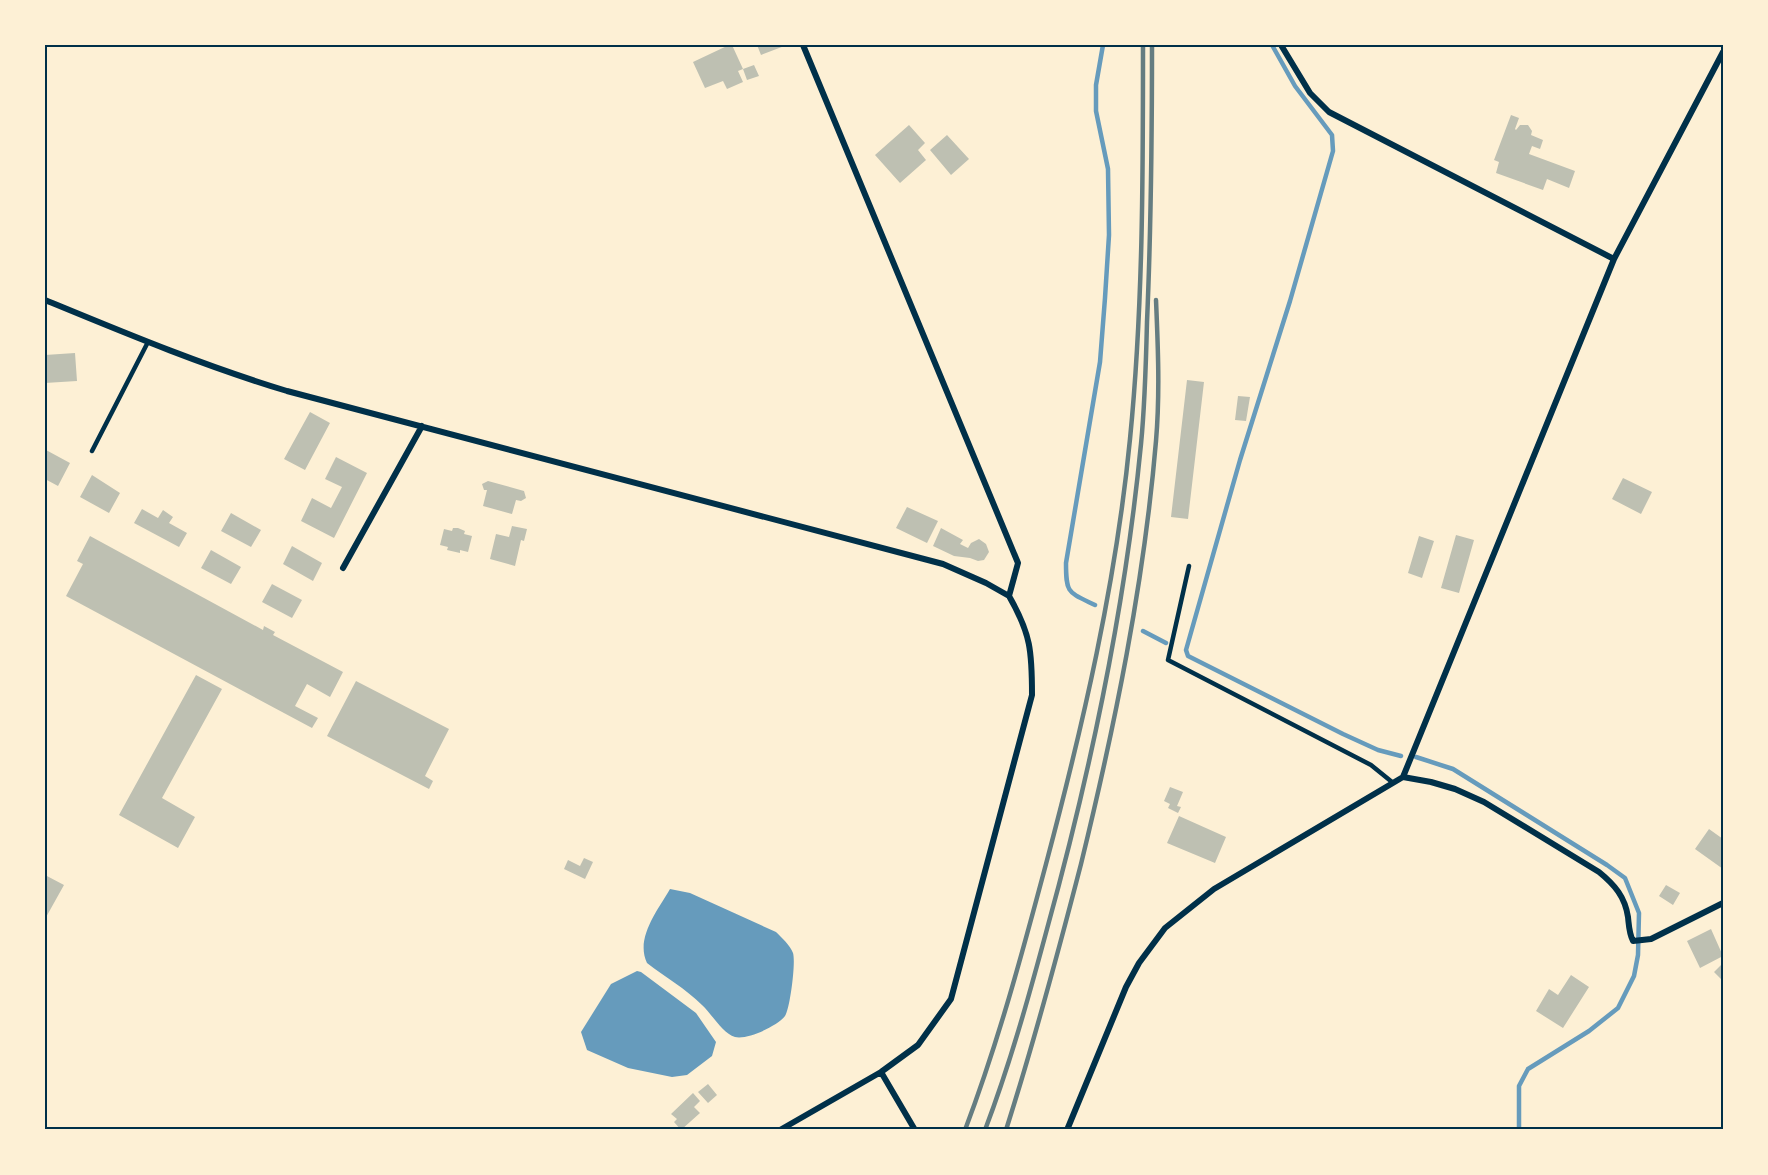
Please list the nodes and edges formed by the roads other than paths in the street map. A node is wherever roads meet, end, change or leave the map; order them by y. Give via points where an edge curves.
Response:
1 (803, 45) edge
2 (1281, 45) edge
3 (1723, 52) edge
4 (1614, 259) junction
5 (45, 300) edge
6 (148, 342) junction
7 (422, 426) junction
8 (92, 451) dead end
9 (1189, 566) dead end
10 (343, 568) dead end
11 (1009, 596) junction
12 (1403, 777) junction
13 (1392, 782) junction
14 (1723, 903) edge
15 (882, 1071) junction
16 (780, 1130) edge
17 (915, 1130) edge
18 (1067, 1130) edge

1 - 11 street via 1018,563
2 - 4 street via 1310,93 1329,112
3 - 4 street
4 - 12 street
5 - 6 street
6 - 7 street via 287,391
6 - 8 lane
7 - 10 street
7 - 11 street via 943,564
9 - 13 lane via 1168,660 1371,765
11 - 15 street via 1022,620 1032,654 1032,695 951,999 918,1045
12 - 13 street
12 - 14 street via 1455,789 1484,802 1599,872 1624,900 1633,941 1651,939
13 - 18 street via 1214,889 1165,928 1126,987
15 - 16 street
15 - 17 street

